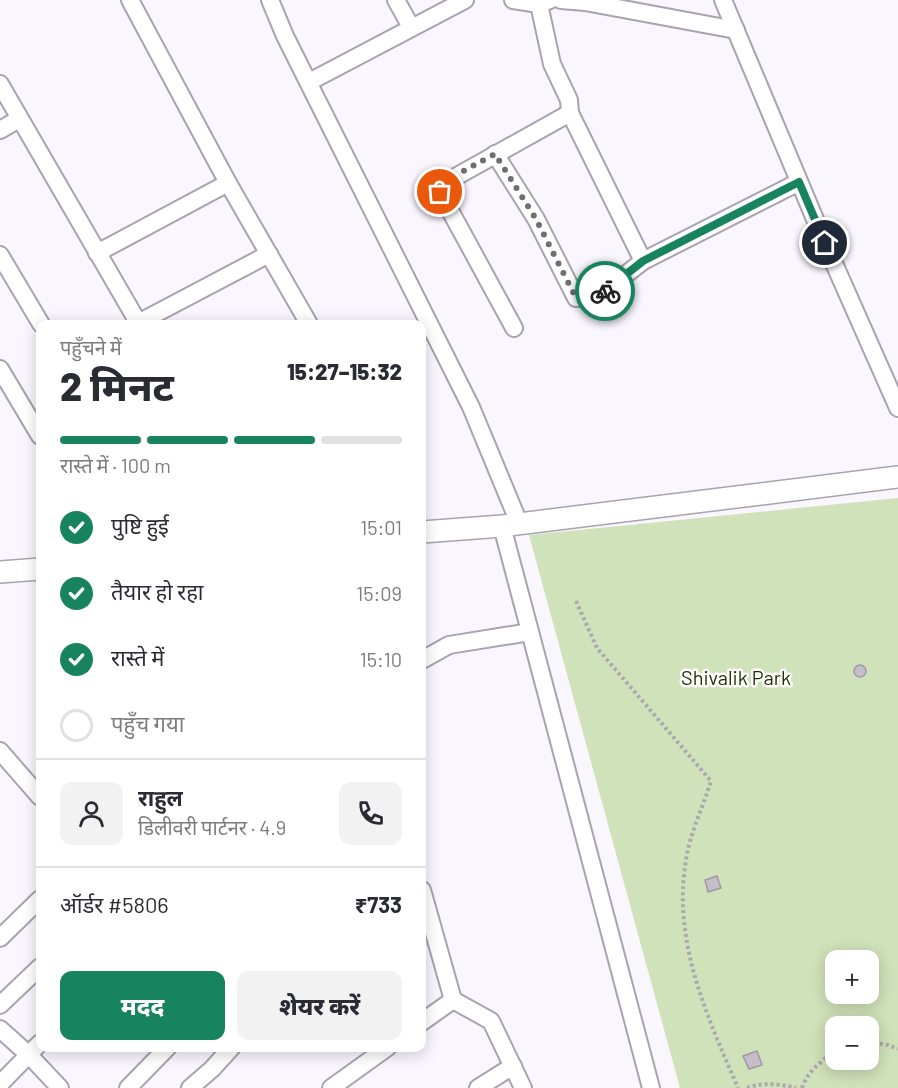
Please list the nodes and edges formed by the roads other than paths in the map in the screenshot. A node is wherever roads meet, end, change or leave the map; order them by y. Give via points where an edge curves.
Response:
1 (130, 0) edge
2 (270, 0) edge
3 (396, 0) edge
4 (465, 0) edge
5 (513, 0) edge
6 (561, 0) edge
7 (723, 0) edge
8 (545, 2) edge
9 (411, 27) junction
10 (736, 30) junction
11 (309, 82) junction
12 (0, 84) edge
13 (570, 113) junction
14 (19, 119) junction
15 (0, 130) edge
16 (495, 154) junction
17 (799, 182) junction
18 (228, 183) junction
19 (97, 253) junction
20 (269, 254) junction
21 (0, 255) edge
22 (643, 261) junction
23 (39, 320) edge
24 (137, 320) edge
25 (145, 320) edge
26 (307, 320) edge
27 (514, 328) dead end
28 (0, 369) edge
29 (898, 408) edge
30 (36, 429) edge
31 (898, 477) edge
32 (510, 524) junction
33 (426, 532) edge
34 (36, 568) edge
35 (0, 572) edge
36 (530, 632) junction
37 (426, 658) edge
38 (0, 751) edge
39 (36, 792) edge
40 (36, 903) edge
41 (426, 909) edge
42 (0, 938) edge
43 (36, 971) edge
44 (453, 1000) junction
45 (0, 1005) edge
46 (426, 1019) edge
47 (0, 1029) edge
48 (35, 1049) edge
49 (37, 1052) edge
50 (163, 1052) edge
51 (227, 1052) edge
52 (381, 1052) edge
53 (513, 1066) junction
54 (0, 1084) edge
55 (60, 1088) edge
56 (128, 1088) edge
57 (190, 1088) edge
58 (331, 1088) edge
59 (478, 1088) edge
60 (523, 1088) edge
61 (651, 1088) edge

1 - 18 street
2 - 11 street
3 - 9 street
4 - 9 street
5 - 8 street
6 - 10 street
7 - 10 street
8 - 13 street via 552,64 569,99
9 - 11 street
10 - 17 street
11 - 32 street via 471,407
12 - 14 street
13 - 16 street
13 - 22 street
14 - 15 street
14 - 19 street
16 - 22 street via 536,219 576,298 597,297
16 - 27 street via 450,180 440,192
17 - 22 street
17 - 29 street
18 - 19 street
18 - 20 street
19 - 24 street
20 - 25 street
20 - 26 street
21 - 23 street
28 - 30 street
31 - 32 street
32 - 33 street
32 - 36 street
34 - 35 street
36 - 37 street via 449,645
36 - 61 street
38 - 39 street
40 - 42 street
41 - 44 street
43 - 45 street
44 - 46 street
44 - 53 street via 491,1021
47 - 48 street
48 - 54 street
49 - 55 street
50 - 56 street
51 - 57 street
52 - 58 street
53 - 59 street
53 - 60 street

